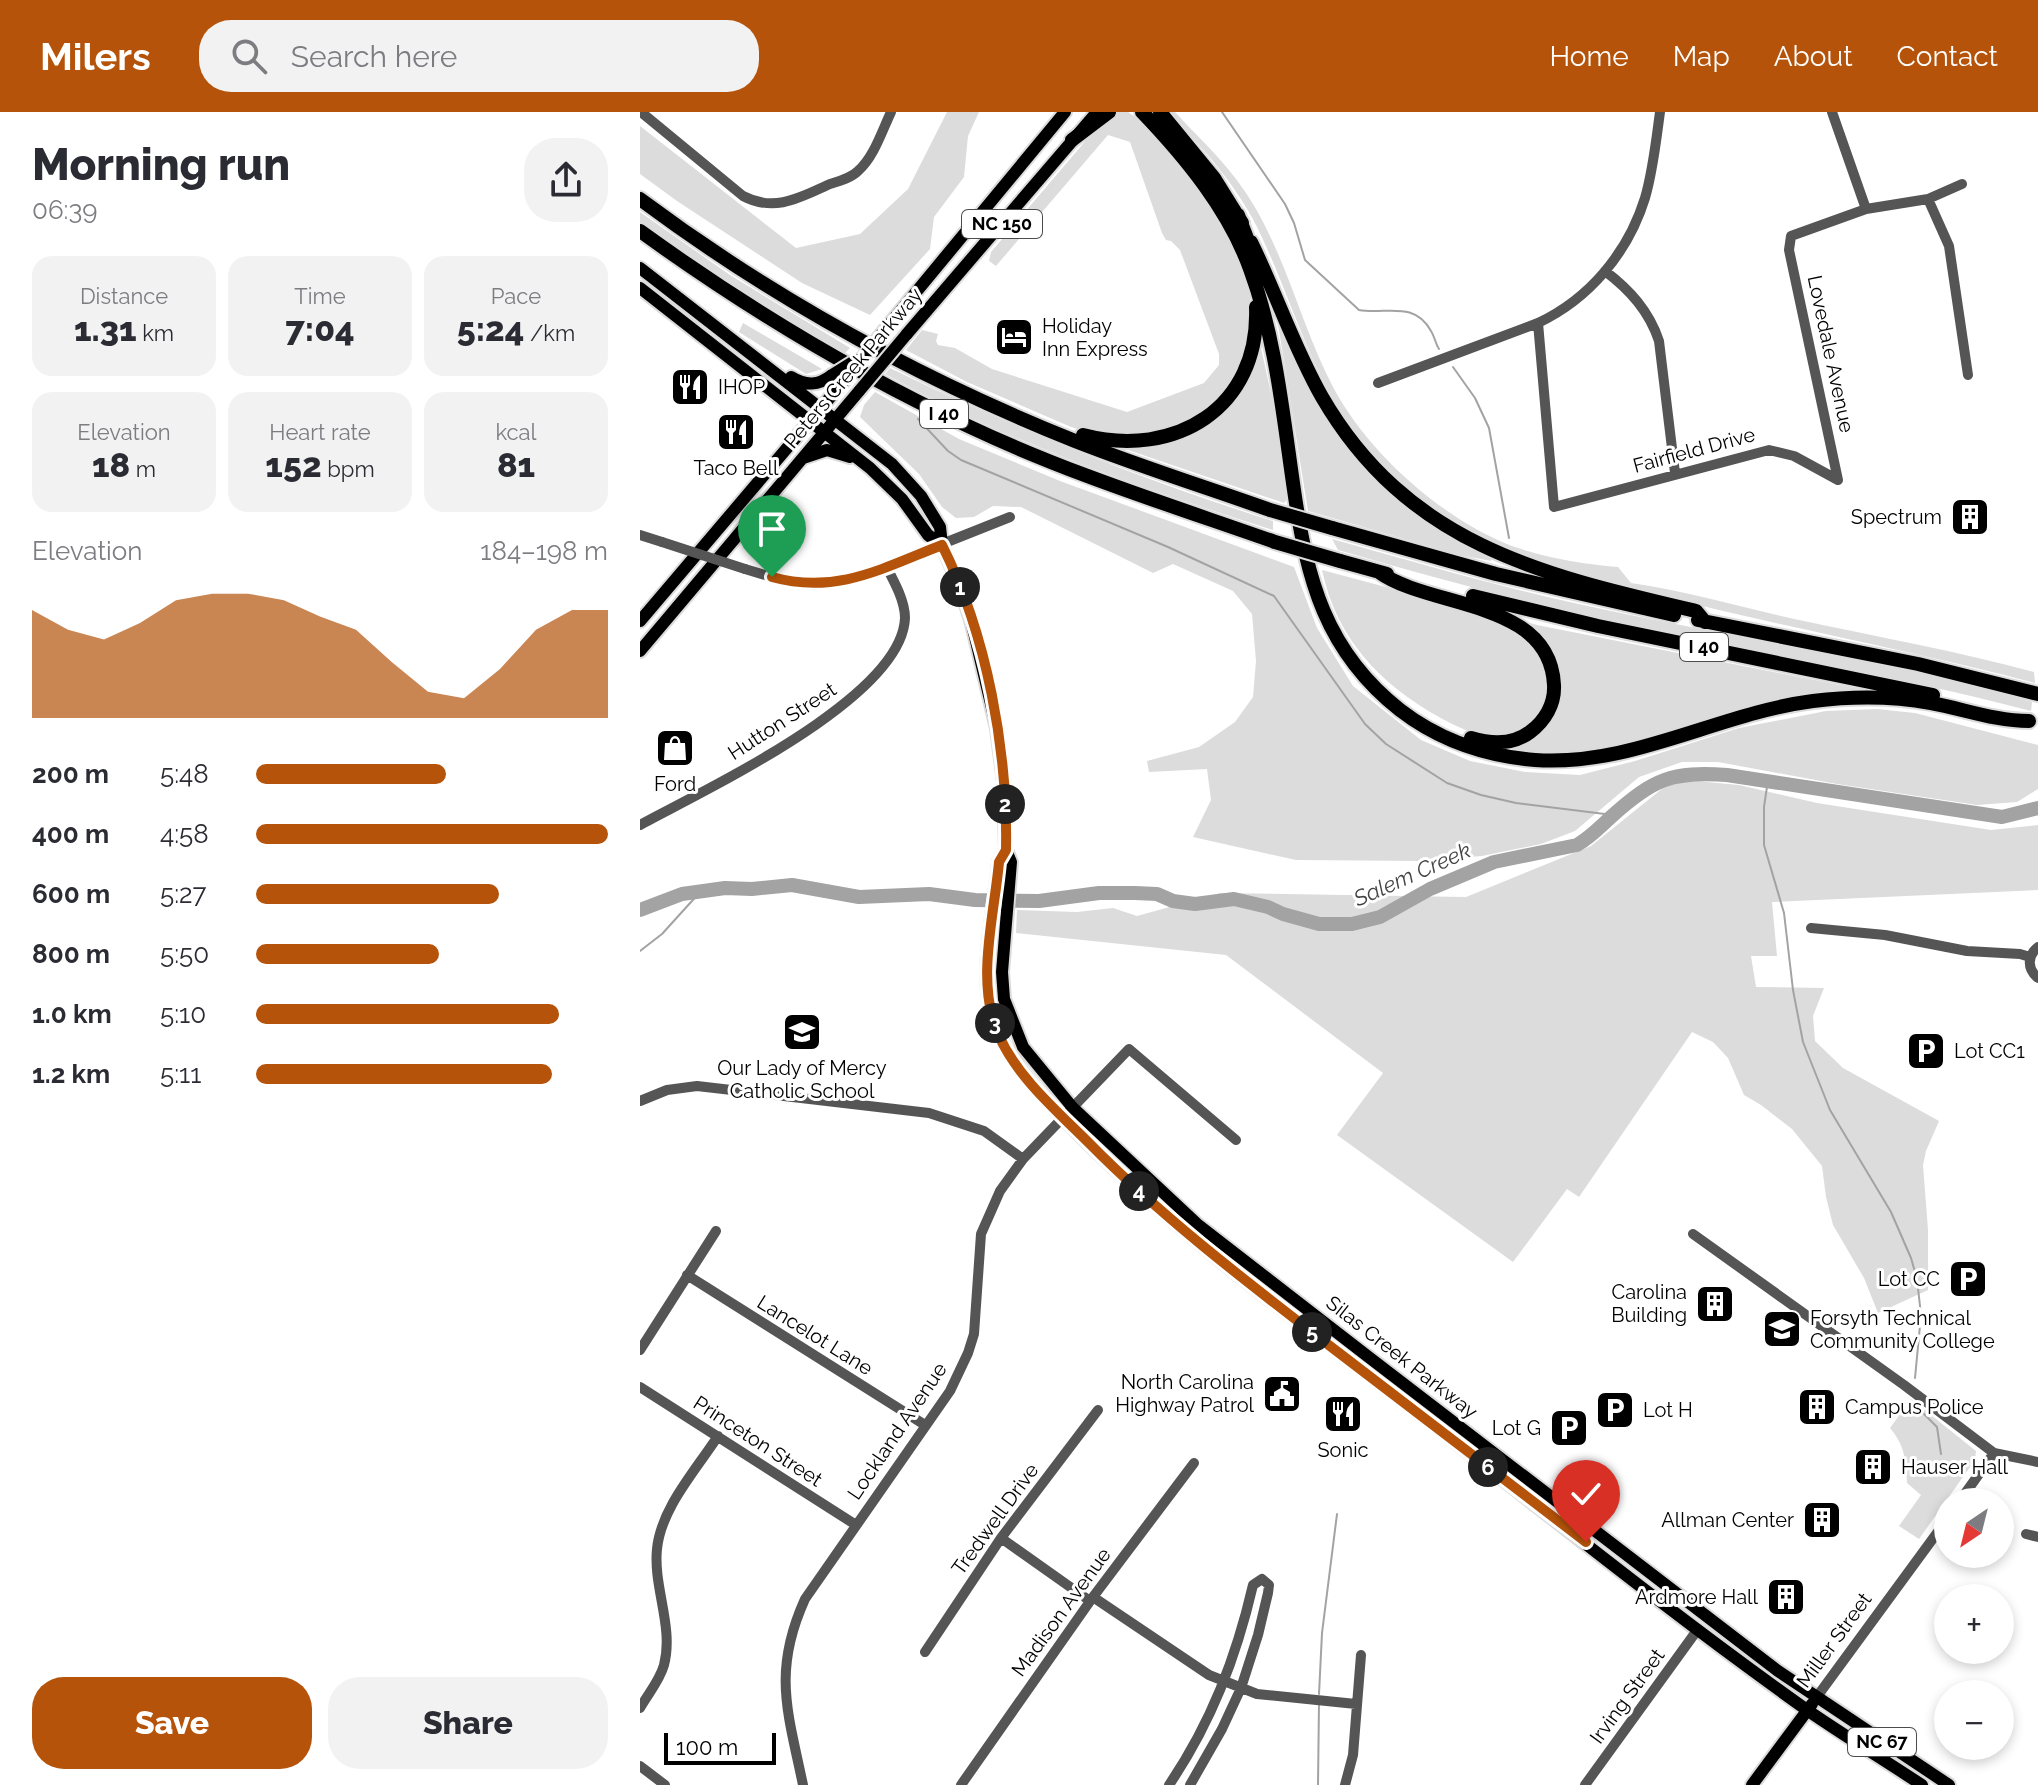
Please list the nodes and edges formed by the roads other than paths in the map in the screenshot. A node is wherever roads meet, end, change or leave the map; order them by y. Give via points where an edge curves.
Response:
1 (641, 112) edge
2 (891, 112) edge
3 (1065, 112) edge
4 (1097, 112) edge
5 (1109, 112) edge
6 (1660, 112) edge
7 (1832, 112) edge
8 (1146, 113) edge
9 (1072, 140) junction
10 (1962, 184) dead end
11 (640, 199) edge
12 (1928, 199) junction
13 (1866, 209) junction
14 (1238, 215) junction
15 (640, 231) edge
16 (640, 268) edge
17 (1251, 271) junction
18 (1605, 271) junction
19 (640, 288) edge
20 (1538, 323) junction
21 (756, 357) junction
22 (1968, 375) dead end
23 (838, 378) junction
24 (1378, 383) dead end
25 (821, 407) junction
26 (1000, 410) junction
27 (811, 419) junction
28 (836, 419) junction
29 (825, 431) junction
30 (802, 458) junction
31 (864, 463) junction
32 (1675, 473) junction
33 (1838, 480) joint
34 (1010, 517) dead end
35 (640, 535) edge
36 (942, 545) junction
37 (886, 566) junction
38 (1379, 572) junction
39 (640, 621) edge
40 (1705, 622) junction
41 (640, 651) edge
42 (2036, 693) edge
43 (2033, 722) edge
44 (640, 825) edge
45 (1006, 850) junction
46 (1811, 928) dead end
47 (2038, 947) edge
48 (2030, 957) junction
49 (2038, 978) edge
50 (640, 1101) edge
51 (1073, 1108) junction
52 (1064, 1118) junction
53 (1236, 1140) dead end
54 (1023, 1159) junction
55 (716, 1231) dead end
56 (1693, 1234) dead end
57 (687, 1275) junction
58 (640, 1350) edge
59 (640, 1387) edge
60 (1098, 1410) dead end
61 (1421, 1416) junction
62 (925, 1425) junction
63 (718, 1436) junction
64 (1994, 1453) junction
65 (2038, 1462) edge
66 (1194, 1463) dead end
67 (1512, 1467) junction
68 (1969, 1488) edge
69 (856, 1525) junction
70 (2026, 1534) dead end
71 (1934, 1537) edge
72 (2038, 1537) edge
73 (1001, 1538) junction
74 (1091, 1599) junction
75 (1698, 1629) junction
76 (925, 1652) dead end
77 (1361, 1655) dead end
78 (1225, 1682) junction
79 (1241, 1688) junction
80 (1816, 1698) junction
81 (1356, 1704) junction
82 (640, 1708) edge
83 (1807, 1710) junction
84 (640, 1766) edge
85 (665, 1785) edge
86 (803, 1785) edge
87 (961, 1785) edge
88 (1169, 1785) edge
89 (1190, 1785) edge
90 (1345, 1785) edge
91 (1585, 1785) edge
92 (1752, 1785) edge
93 (1922, 1785) edge
94 (1949, 1785) edge

1 - 2 street via 743,196 773,204 793,201 856,173
3 - 23 main road, Peters Creek Parkway / NC 150, bridge via 866,354
4 - 9 main road, Peters Creek Parkway / NC 150
5 - 9 highway
6 - 18 street via 1641,208
7 - 13 street
8 - 14 highway via 1214,178
8 - 17 highway via 1217,204
9 - 28 main road, Peters Creek Parkway / NC 150, bridge
10 - 12 street
11 - 26 highway, I 40 via 811,315
12 - 13 street
12 - 22 street via 1949,246
13 - 33 street, Lovedale Avenue via 1791,236 1789,250
14 - 38 highway via 1271,310 1314,563 1348,642 1404,703 1458,734 1508,742 1541,723 1553,699 1553,674 1531,636 1488,610 1395,584
14 - 40 highway via 1322,396 1362,453 1402,494 1507,559 1564,579 1696,611
15 - 38 highway, I 40, bridge via 816,347 970,427 1275,542
16 - 21 main road, Silas Creek Parkway
17 - 26 highway via 1257,323 1249,359 1228,396 1198,424 1155,440 1127,443 1084,435 1018,410
17 - 43 highway via 1270,340 1305,560 1326,620 1372,685 1434,732 1484,751 1547,760 1609,754 1756,713 1834,699 1910,700
18 - 20 street via 1571,305
18 - 32 street via 1632,293 1655,329
19 - 27 main road, Silas Creek Parkway
20 - 24 street
20 - 32 street, Fairfield Drive via 1554,507
21 - 23 main road via 802,383
21 - 25 main road, Silas Creek Parkway
23 - 25 main road, Peters Creek Parkway / NC 150
25 - 27 main road, Peters Creek Parkway / NC 150
25 - 28 main road, Silas Creek Parkway / NC 67
26 - 40 highway, I 40, bridge via 1270,510 1524,581
27 - 29 main road, Silas Creek Parkway / NC 67
27 - 39 main road, Peters Creek Parkway / NC 150
28 - 29 main road, Peters Creek Parkway / NC 150
28 - 36 main road, Silas Creek Parkway / NC 67 via 912,485 940,527
29 - 30 main road, Peters Creek Parkway / NC 150
29 - 31 main road, Silas Creek Parkway / NC 67
30 - 31 main road via 831,450
30 - 41 main road, Peters Creek Parkway / NC 150
31 - 36 main road, Silas Creek Parkway / NC 67
32 - 33 street, Fairfield Drive via 1769,450 1794,456
34 - 36 street
35 - 37 street, bridge via 805,585 859,577
36 - 37 street
36 - 45 main road, Silas Creek Parkway / NC 67 via 966,602 992,703 1003,772
37 - 44 street, Hutton Street via 902,603 904,623 897,646 874,677 804,733
38 - 43 highway, I 40 via 1555,617 1876,682
40 - 42 highway, I 40
45 - 51 main road, Silas Creek Parkway / NC 67 via 1011,885 1003,986 1009,1016 1030,1058
45 - 52 main road, Silas Creek Parkway / NC 67 via 999,862 987,967 991,1011 999,1037
46 - 48 street
47 - 48 street
48 - 49 street
50 - 54 street via 697,1086 929,1113 984,1131
51 - 52 street, Lockland Avenue
51 - 53 street, Lockland Avenue via 1129,1049
51 - 67 main road, Silas Creek Parkway / NC 67 via 1197,1224
52 - 54 street, Lockland Avenue
52 - 61 main road, Silas Creek Parkway / NC 67 via 1190,1236
54 - 62 street, Lockland Avenue via 1000,1191 981,1234 968,1353 950,1391
55 - 57 street
56 - 64 street
57 - 58 street
57 - 62 street, Lancelot Lane
59 - 63 street, Princeton Street
60 - 73 street, Tredwell Drive
61 - 67 main road via 1434,1419 1504,1472
61 - 75 main road, Silas Creek Parkway / NC 67
62 - 69 street, Lockland Avenue
63 - 69 street, Princeton Street
63 - 82 street via 659,1536 666,1650 661,1673
64 - 65 street
64 - 68 street
66 - 74 street, Madison Avenue
67 - 80 main road, Silas Creek Parkway / NC 67
69 - 86 street, Lockland Avenue via 805,1599 785,1661 787,1712
70 - 72 street
71 - 80 street, Miller Street
73 - 74 street
73 - 76 street, Tredwell Drive
74 - 78 street
74 - 87 street, Madison Avenue
75 - 83 main road, Silas Creek Parkway / NC 67
75 - 91 street, Irving Street
77 - 81 street
78 - 79 street
78 - 79 street via 1253,1585 1266,1580 1262,1621
78 - 88 street via 1197,1742
79 - 81 street
79 - 89 street
80 - 83 main road, Miller Street
80 - 94 main road, Silas Creek Parkway / NC 67
81 - 90 street
83 - 92 main road, Miller Street
83 - 93 main road, Silas Creek Parkway / NC 67
84 - 85 street

